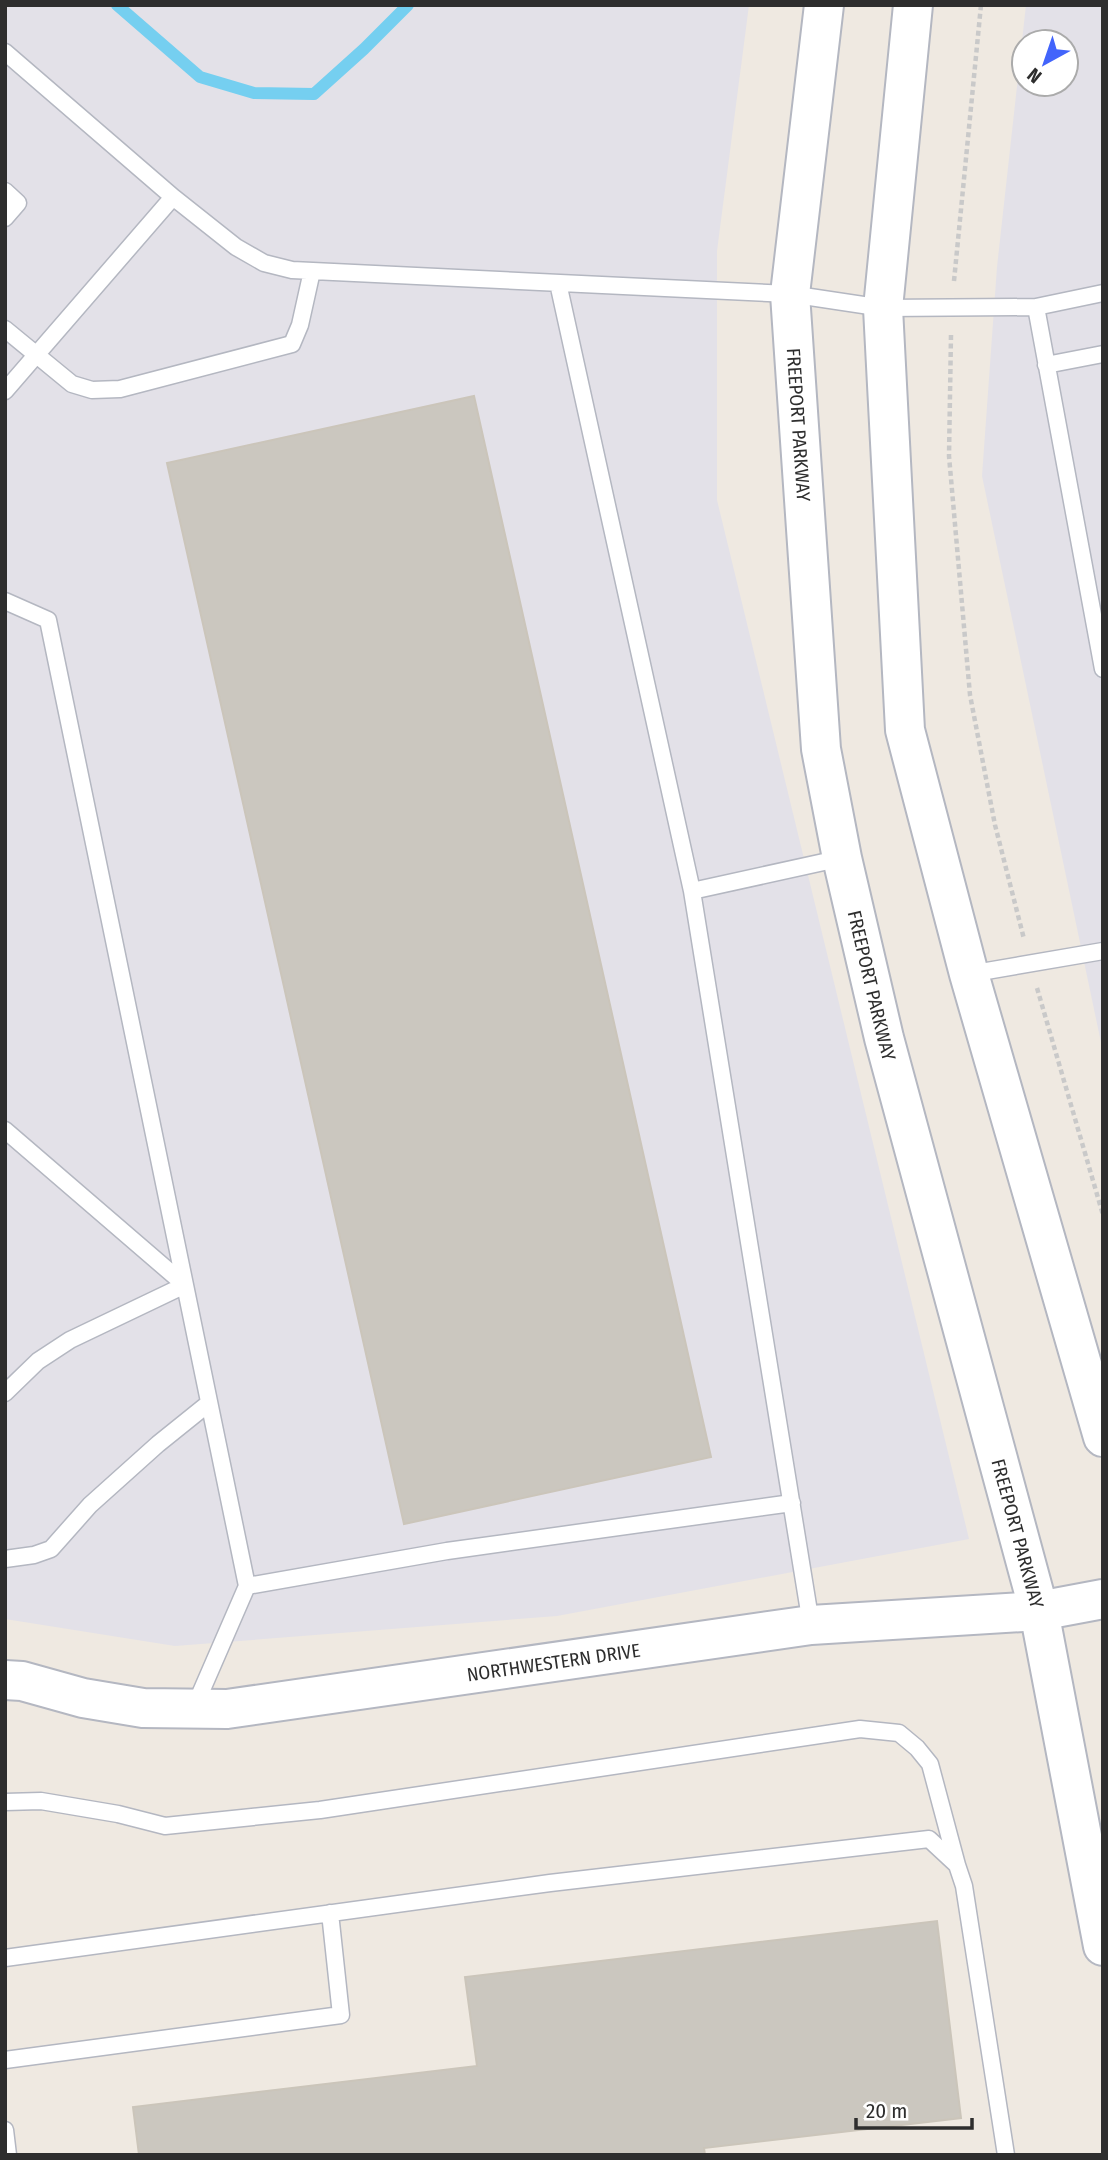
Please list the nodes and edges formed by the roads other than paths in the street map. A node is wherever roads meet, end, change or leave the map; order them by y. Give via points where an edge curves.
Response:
1 (824, 5) edge
2 (913, 8) edge
3 (5, 52) edge
4 (5, 191) edge
5 (173, 197) junction
6 (5, 218) edge
7 (312, 271) junction
8 (558, 283) junction
9 (1103, 293) edge
10 (790, 294) junction
11 (1035, 307) junction
12 (883, 308) junction
13 (5, 329) edge
14 (1103, 354) edge
15 (36, 356) junction
16 (1046, 365) junction
17 (5, 391) edge
18 (5, 601) edge
19 (1103, 669) edge
20 (842, 858) junction
21 (692, 891) junction
22 (1103, 951) edge
23 (969, 974) junction
24 (5, 1130) edge
25 (185, 1285) junction
26 (5, 1392) edge
27 (209, 1403) junction
28 (1103, 1437) edge
29 (792, 1503) junction
30 (5, 1559) edge
31 (247, 1586) junction
32 (1103, 1599) edge
33 (1039, 1611) junction
34 (811, 1625) junction
35 (5, 1680) edge
36 (194, 1708) junction
37 (5, 1802) edge
38 (957, 1865) junction
39 (330, 1913) junction
40 (1103, 1946) edge
41 (5, 1958) edge
42 (5, 2060) edge
43 (5, 2130) edge
44 (8, 2155) edge
45 (1006, 2155) edge

1 - 10 main road, FREEPORT PARKWAY
2 - 12 main road
3 - 5 lane
4 - 6 lane via 18,203
5 - 7 lane via 264,263
5 - 15 lane
7 - 8 lane
7 - 15 lane via 292,344 120,389 92,390 72,384
8 - 10 lane
8 - 21 lane
9 - 11 lane
10 - 12 lane
10 - 20 main road, FREEPORT PARKWAY via 821,749
11 - 12 lane
11 - 16 lane
12 - 23 main road via 905,730
13 - 15 lane
14 - 16 lane
15 - 17 lane
16 - 19 lane
18 - 25 lane via 48,620
20 - 21 lane
20 - 33 main road, FREEPORT PARKWAY via 884,1038
21 - 29 lane
22 - 23 lane
23 - 28 main road
24 - 25 lane
25 - 26 lane via 69,1340
25 - 27 lane
27 - 30 lane via 90,1505 51,1549
27 - 31 lane
29 - 31 lane via 447,1551
29 - 34 lane
31 - 36 lane
32 - 33 main road, NORTHWESTERN DRIVE
33 - 34 main road, NORTHWESTERN DRIVE
33 - 40 main road, FREEPORT PARKWAY
34 - 36 main road, NORTHWESTERN DRIVE via 227,1709
35 - 36 main road, NORTHWESTERN DRIVE via 143,1708
37 - 38 lane via 41,1801 164,1826 320,1810 860,1729 899,1733 930,1764
38 - 39 lane via 929,1839
38 - 45 lane
39 - 41 lane
39 - 42 lane via 341,2015
43 - 44 lane

